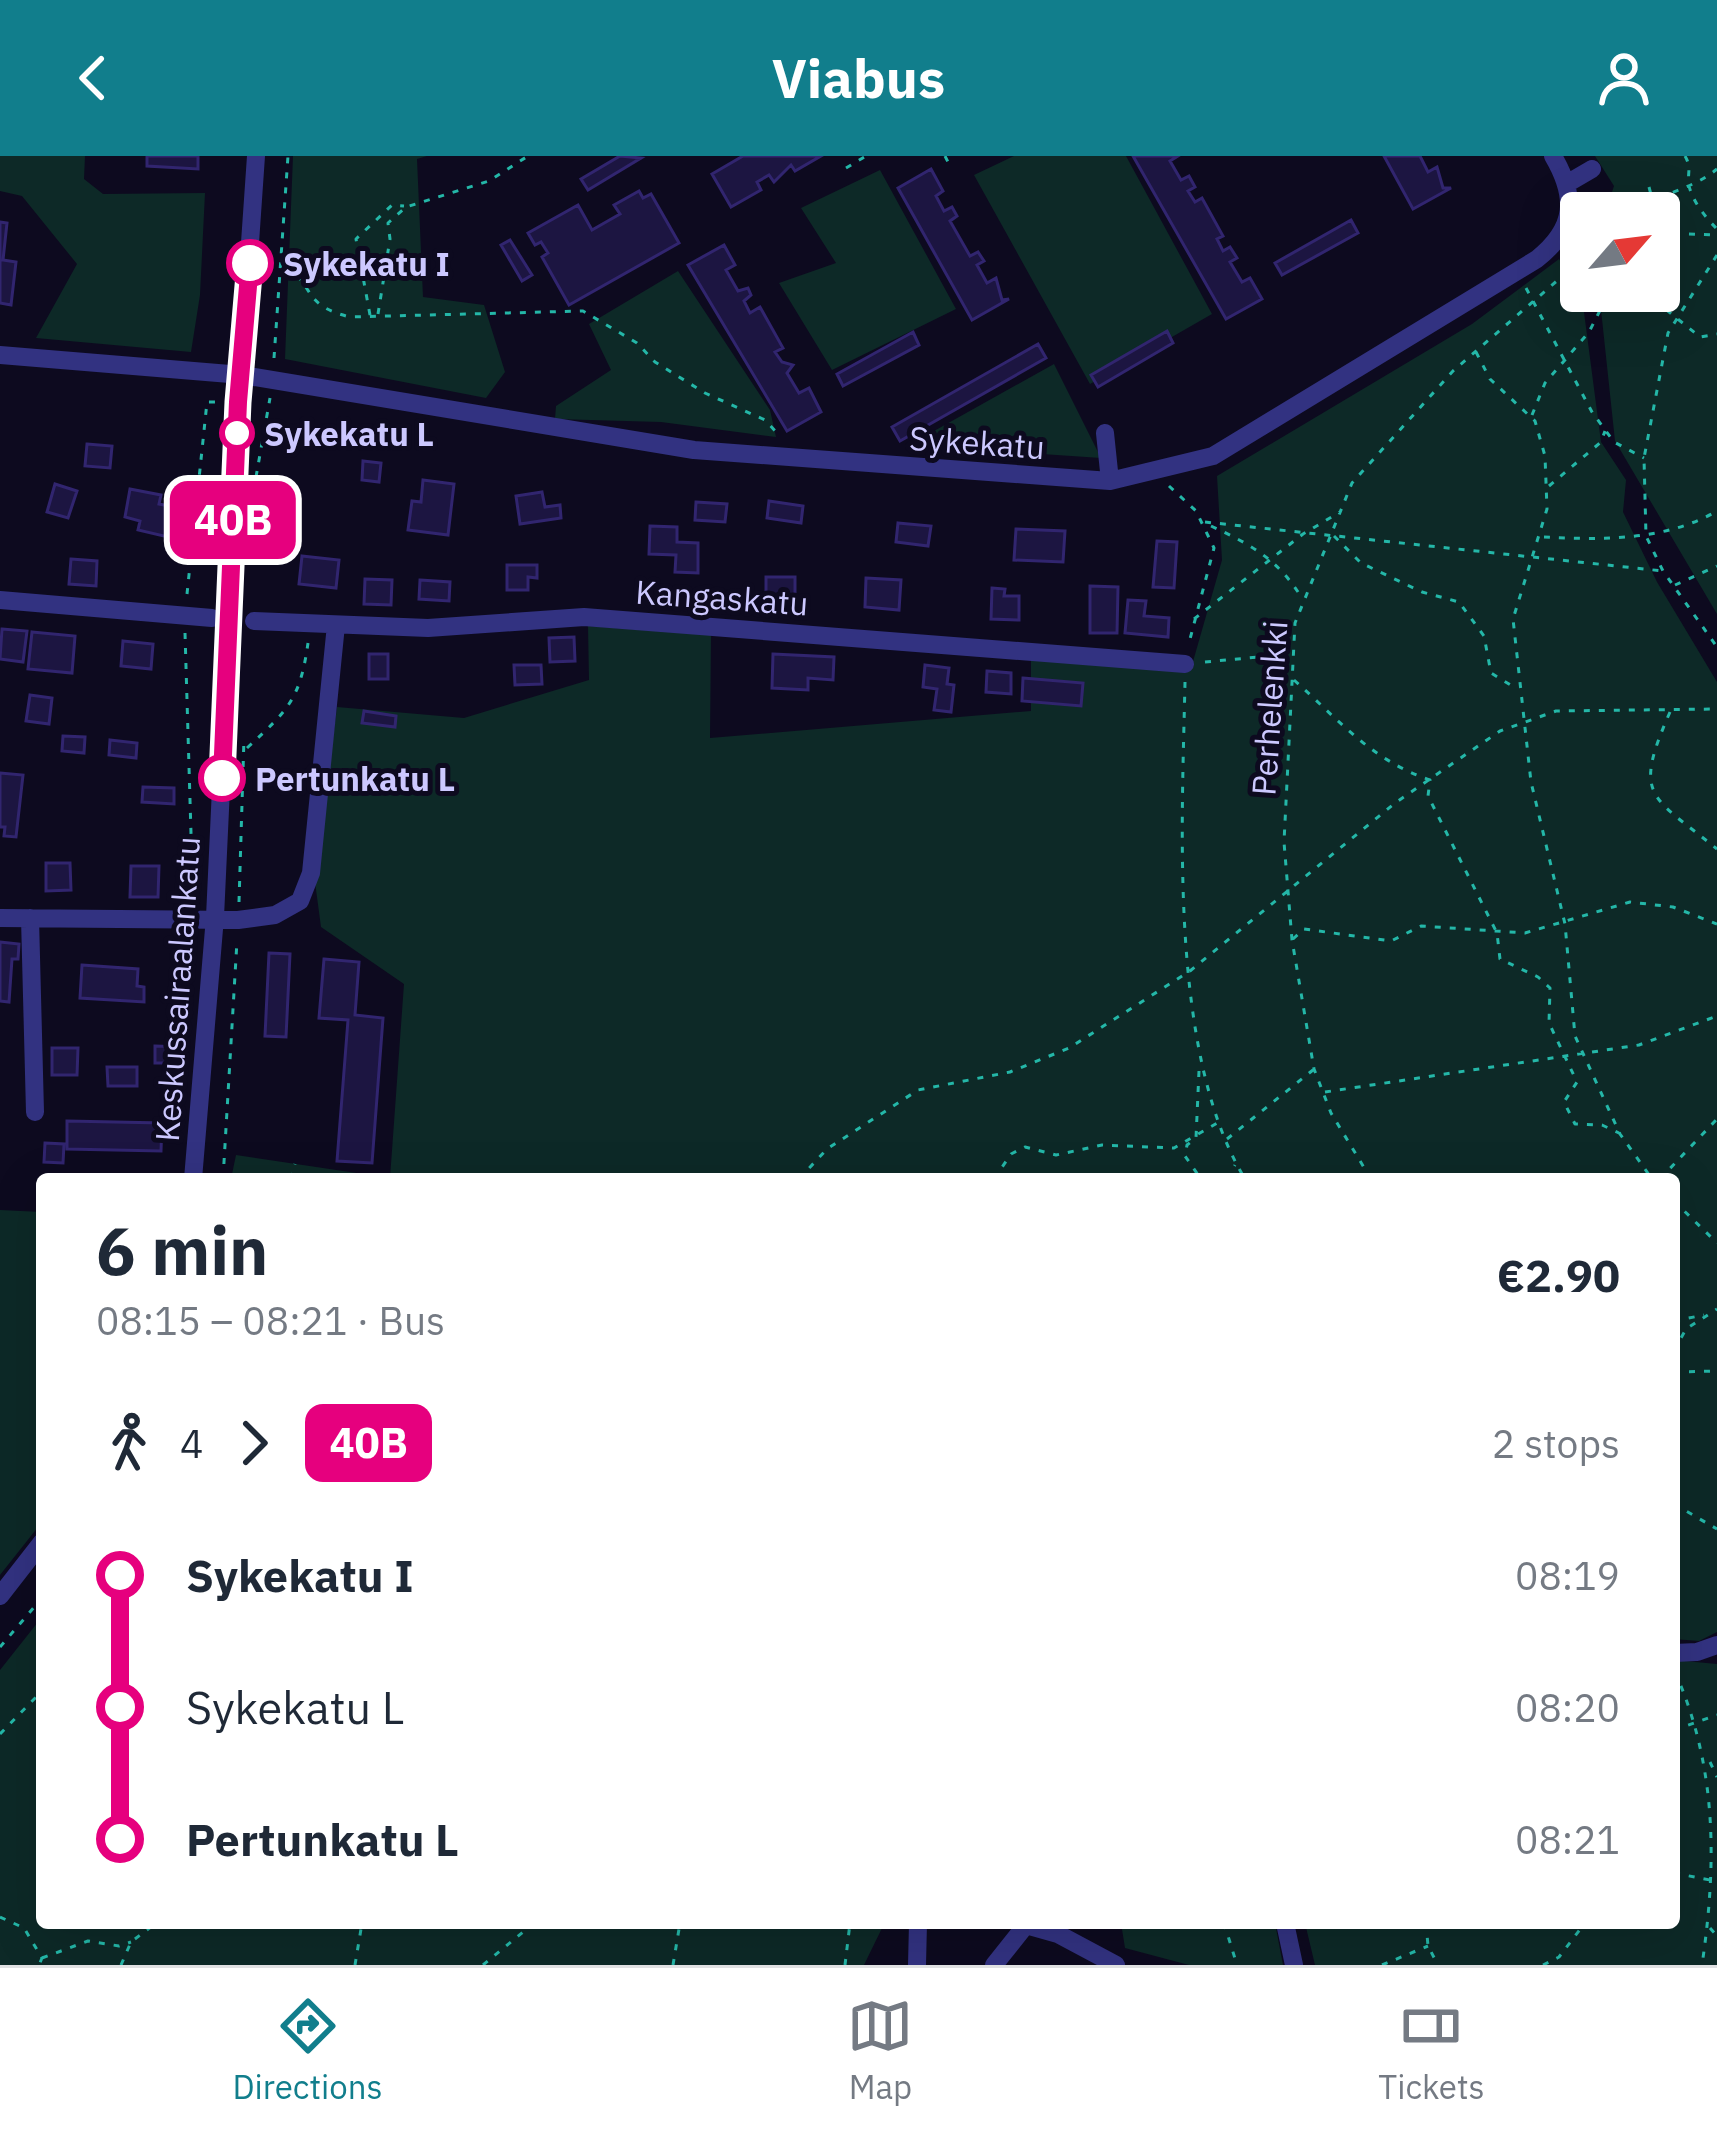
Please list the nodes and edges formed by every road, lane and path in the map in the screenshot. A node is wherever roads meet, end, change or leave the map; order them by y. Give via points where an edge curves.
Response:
1 (256, 156) edge
2 (289, 156) edge
3 (528, 156) edge
4 (866, 156) edge
5 (944, 156) edge
6 (1553, 156) edge
7 (1685, 156) edge
8 (948, 162) dead end
9 (846, 167) dead end
10 (1592, 169) dead end
11 (1717, 169) edge
12 (1568, 183) junction
13 (1689, 186) junction
14 (1649, 187) dead end
15 (1651, 192) edge
16 (1669, 192) edge
17 (406, 207) junction
18 (1680, 231) edge
19 (1717, 232) edge
20 (1717, 255) edge
21 (283, 265) junction
22 (1560, 278) edge
23 (1532, 302) junction
24 (1599, 312) edge
25 (1670, 312) edge
26 (369, 316) junction
27 (377, 316) junction
28 (1676, 317) junction
29 (1717, 334) edge
30 (1476, 352) junction
31 (0, 355) edge
32 (1565, 359) junction
33 (242, 375) junction
34 (270, 382) junction
35 (1531, 416) junction
36 (1606, 429) junction
37 (1105, 434) dead end
38 (789, 445) dead end
39 (1644, 458) junction
40 (1154, 473) junction
41 (1110, 481) junction
42 (254, 485) dead end
43 (1549, 487) junction
44 (1717, 511) edge
45 (1340, 512) junction
46 (1204, 522) junction
47 (1306, 532) junction
48 (1333, 535) junction
49 (1646, 536) junction
50 (1540, 537) junction
51 (1533, 557) junction
52 (1270, 560) junction
53 (1717, 566) edge
54 (1663, 571) junction
55 (1673, 586) junction
56 (1301, 597) junction
57 (0, 600) edge
58 (212, 618) dead end
59 (1192, 620) junction
60 (254, 621) dead end
61 (311, 623) junction
62 (336, 625) junction
63 (1717, 647) edge
64 (1293, 654) junction
65 (1185, 664) junction
66 (1292, 678) junction
67 (1517, 689) junction
68 (1717, 709) edge
69 (1671, 710) junction
70 (1526, 720) junction
71 (244, 734) dead end
72 (245, 750) junction
73 (1430, 780) junction
74 (1717, 849) edge
75 (1288, 890) junction
76 (0, 917) edge
77 (215, 917) junction
78 (30, 918) junction
79 (238, 920) junction
80 (1565, 924) junction
81 (1717, 924) edge
82 (1497, 933) junction
83 (1292, 940) junction
84 (1190, 971) junction
85 (1717, 1016) edge
86 (1585, 1055) junction
87 (1564, 1058) junction
88 (1199, 1066) junction
89 (1315, 1069) junction
90 (1323, 1092) junction
91 (35, 1112) dead end
92 (1717, 1119) edge
93 (1219, 1121) junction
94 (1620, 1134) junction
95 (1196, 1136) junction
96 (1227, 1139) junction
97 (295, 1164) dead end
98 (1236, 1164) junction
99 (194, 1173) edge
100 (223, 1173) edge
101 (292, 1173) edge
102 (805, 1173) edge
103 (998, 1173) edge
104 (1197, 1173) edge
105 (1231, 1173) edge
106 (1241, 1173) edge
107 (1369, 1173) edge
108 (1648, 1173) edge
109 (1666, 1173) edge
110 (1680, 1207) edge
111 (1717, 1243) edge
112 (1717, 1309) edge
113 (1706, 1314) junction
114 (1680, 1320) edge
115 (1680, 1340) edge
116 (1717, 1371) edge
117 (1680, 1372) edge
118 (1680, 1507) edge
119 (1717, 1529) edge
120 (36, 1550) edge
121 (0, 1597) edge
122 (36, 1605) edge
123 (1717, 1645) edge
124 (0, 1647) edge
125 (1680, 1653) edge
126 (1680, 1682) edge
127 (36, 1697) edge
128 (1717, 1715) edge
129 (1699, 1722) junction
130 (1680, 1728) edge
131 (0, 1734) edge
132 (1706, 1754) junction
133 (1717, 1759) edge
134 (1717, 1777) edge
135 (1680, 1874) edge
136 (1716, 1882) edge
137 (0, 1917) edge
138 (1708, 1926) junction
139 (148, 1929) edge
140 (361, 1929) edge
141 (528, 1929) edge
142 (679, 1929) edge
143 (849, 1929) edge
144 (918, 1929) edge
145 (1023, 1929) edge
146 (1045, 1929) edge
147 (1226, 1929) edge
148 (1286, 1929) edge
149 (1427, 1929) edge
150 (1580, 1929) edge
151 (1717, 1936) edge
152 (131, 1942) junction
153 (1429, 1946) junction
154 (42, 1958) junction
155 (39, 1965) edge
156 (121, 1965) edge
157 (355, 1965) edge
158 (484, 1965) edge
159 (673, 1965) edge
160 (845, 1965) edge
161 (917, 1965) edge
162 (994, 1965) edge
163 (1116, 1965) edge
164 (1238, 1965) edge
165 (1294, 1965) edge
166 (1382, 1965) edge
167 (1438, 1965) edge
168 (1543, 1965) edge
169 (1702, 1965) edge

1 - 33 street, Keskussairaalankatu
2 - 21 path
3 - 17 path via 489,181
4 - 9 path
5 - 8 path
6 - 12 street
7 - 13 path
10 - 12 street
11 - 13 path
12 - 40 street, Sykekatu via 1568,223 1537,259 1213,456
13 - 16 path
13 - 19 path
14 - 15 path
17 - 26 path via 392,205 356,238
17 - 27 path via 388,223
18 - 19 path
20 - 28 path
21 - 26 path via 327,311
21 - 34 path
22 - 23 path, Perhelenkki
23 - 30 path, Perhelenkki
23 - 32 path
24 - 32 path
25 - 28 path
26 - 27 path
27 - 38 path via 583,311 705,393 765,420
28 - 29 path via 1700,338
28 - 39 path
30 - 35 path via 1490,379
30 - 45 path, Perhelenkki via 1352,483
31 - 33 street, Sykekatu
32 - 35 path
32 - 36 path
33 - 34 street, Sykekatu
33 - 77 street, Keskussairaalankatu
34 - 41 street, Sykekatu via 694,450
34 - 42 path
35 - 43 path
36 - 39 path
36 - 43 path
37 - 41 street
39 - 49 path
40 - 41 street, Sykekatu
40 - 46 path
43 - 50 path
44 - 49 path
45 - 47 path
45 - 48 path, Perhelenkki
46 - 47 path
46 - 52 path
46 - 59 path via 1214,548
47 - 48 path
47 - 52 path
48 - 51 path
48 - 56 path, Perhelenkki
48 - 67 path via 1361,563 1459,602 1484,636 1491,673
49 - 50 path
49 - 54 path
50 - 51 path
51 - 54 path
51 - 67 path via 1513,619
52 - 56 path
52 - 59 path
53 - 55 path
54 - 55 path
55 - 63 path
56 - 64 path, Perhelenkki
57 - 58 street
59 - 65 path
60 - 61 street, Kangaskatu
61 - 62 street, Kangaskatu
61 - 72 path via 296,697
62 - 65 street, Kangaskatu via 584,617
62 - 79 street via 310,873 300,901 275,915
64 - 65 path
64 - 66 path, Perhelenkki
65 - 84 path
66 - 73 path via 1370,751
66 - 75 path, Perhelenkki
67 - 70 path
68 - 69 path
69 - 70 path via 1556,711
69 - 74 path via 1647,772 1653,796
70 - 73 path
70 - 80 path via 1531,782
71 - 72 path
72 - 79 path
73 - 75 path
73 - 82 path via 1428,796
75 - 83 path, Perhelenkki
75 - 84 path
76 - 78 street
77 - 78 street
77 - 79 street
77 - 99 street, Keskussairaalankatu
78 - 91 street
79 - 100 path
80 - 81 path via 1630,902
80 - 82 path
80 - 86 path via 1570,1006
82 - 83 path via 1421,926 1391,941 1304,929
82 - 87 path via 1500,959 1550,988 1549,1023
83 - 89 path, Perhelenkki
84 - 88 path
84 - 102 path via 1069,1048 1010,1072 918,1090 827,1149
85 - 86 path via 1639,1046
86 - 87 path
86 - 94 path
87 - 90 path
87 - 94 path via 1577,1082 1564,1102 1575,1124
88 - 93 path
88 - 95 path
89 - 90 path, Perhelenkki
89 - 96 path
90 - 107 path, Perhelenkki
92 - 109 path
93 - 95 path
93 - 96 path
94 - 108 path
95 - 103 path via 1174,1148 1102,1145 1056,1155 1025,1147
95 - 104 path via 1185,1156
96 - 98 path
97 - 101 path
98 - 105 path
98 - 106 path
110 - 111 path
112 - 113 path
113 - 114 path
113 - 115 path
116 - 117 path
118 - 119 path
120 - 121 street
122 - 124 path
123 - 125 street
126 - 129 path
127 - 131 path
128 - 129 path
129 - 130 path
129 - 132 path
132 - 133 path
132 - 134 path
132 - 136 path
135 - 136 path
136 - 138 path
137 - 154 path via 24,1928
138 - 151 path
138 - 169 path
139 - 152 path
140 - 157 path
141 - 158 path
142 - 159 path
143 - 160 path
144 - 161 street
145 - 162 street
146 - 163 street
147 - 164 path
148 - 165 street
149 - 153 path
150 - 168 path
152 - 154 path via 88,1941
152 - 156 path
153 - 166 path
153 - 167 path
154 - 155 path

